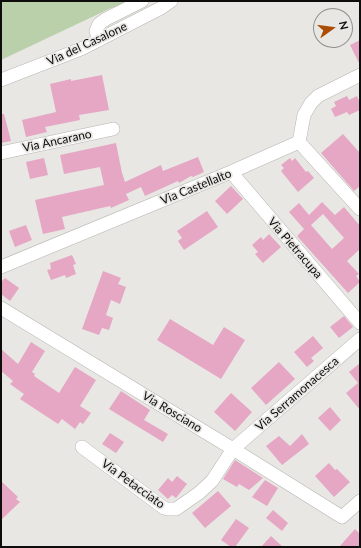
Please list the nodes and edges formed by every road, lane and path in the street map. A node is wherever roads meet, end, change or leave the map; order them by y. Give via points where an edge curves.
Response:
1 (142, 1) edge
2 (171, 1) edge
3 (100, 40) junction
4 (360, 75) edge
5 (1, 80) edge
6 (112, 129) dead end
7 (299, 142) junction
8 (1, 153) edge
9 (231, 172) junction
10 (360, 209) edge
11 (1, 267) edge
12 (1, 308) edge
13 (360, 323) edge
14 (360, 339) edge
15 (82, 447) dead end
16 (233, 449) junction
17 (360, 501) edge

1 - 3 street via 99,24 96,31
2 - 3 street, Via del Casalone
3 - 5 street, Via del Casalone
4 - 7 street via 311,102 304,115
6 - 8 street, Via Ancarano
7 - 9 street, Via Castellalto
7 - 10 street
9 - 11 street, Via Castellalto
9 - 13 street, Via Pietracupa
12 - 16 street, Via Rosciano
14 - 16 street, Via Serramonacesca
15 - 16 street, Via Petacciato via 164,508 172,510 180,507 207,486
16 - 17 street, Via Rosciano via 342,517

